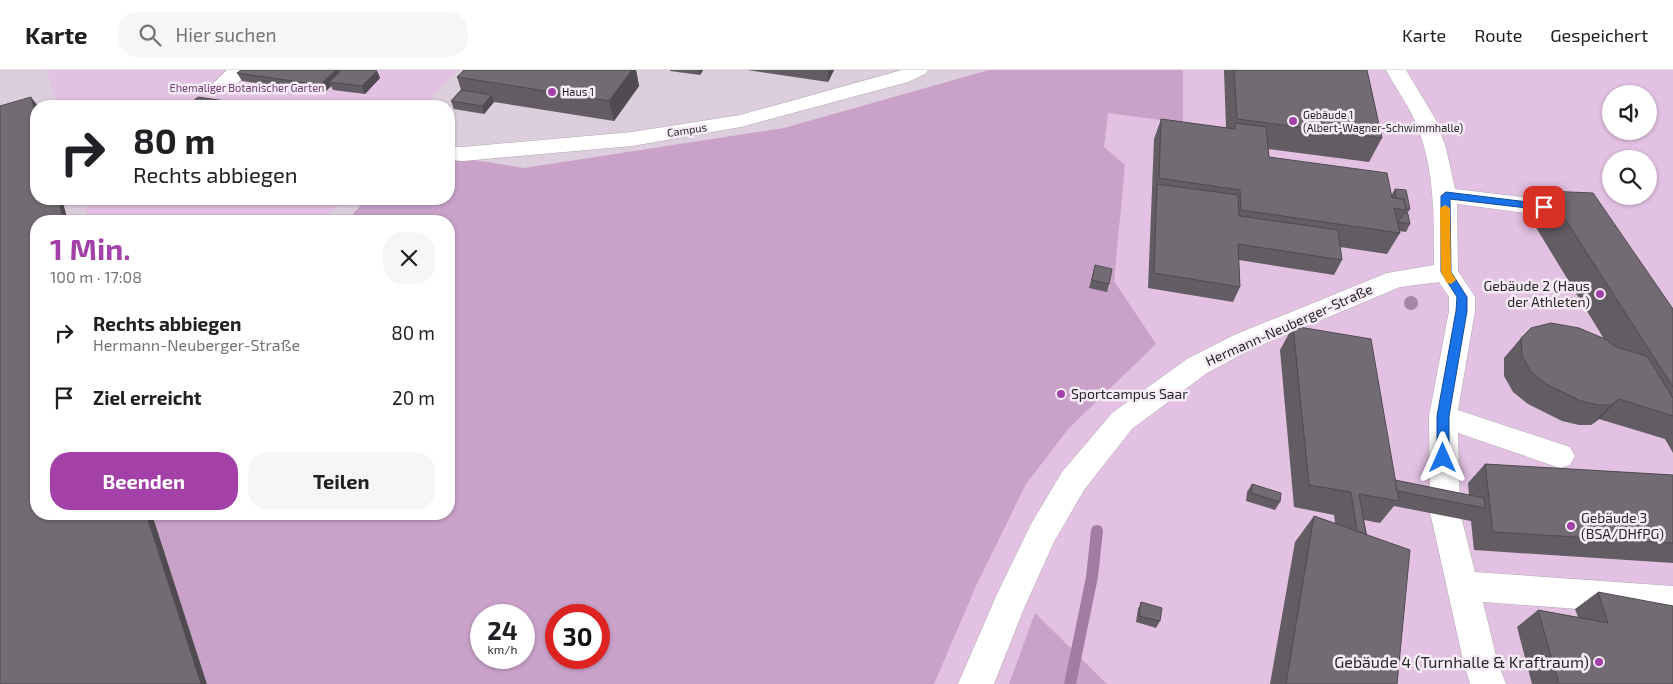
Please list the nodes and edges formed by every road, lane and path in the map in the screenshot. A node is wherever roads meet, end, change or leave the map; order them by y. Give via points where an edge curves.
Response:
1 (239, 70) edge
2 (918, 70) edge
3 (1396, 70) edge
4 (217, 89) dead end
5 (455, 153) edge
6 (1446, 196) junction
7 (1588, 222) edge
8 (1446, 272) junction
9 (1443, 416) junction
10 (1560, 456) dead end
11 (1462, 586) junction
12 (1673, 601) edge
13 (976, 684) edge
14 (1488, 684) edge

1 - 4 street
2 - 5 street, Campus via 901,78 732,123 632,139
3 - 6 street via 1425,120
6 - 7 street via 1564,209 1578,212
6 - 8 street
8 - 9 street via 1462,297 1462,311
8 - 13 street, Hermann-Neuberger-Straße via 1396,279 1243,342 1197,366 1122,421 1073,481 1042,534
9 - 10 street
9 - 11 street via 1445,512
11 - 12 street
11 - 14 street

